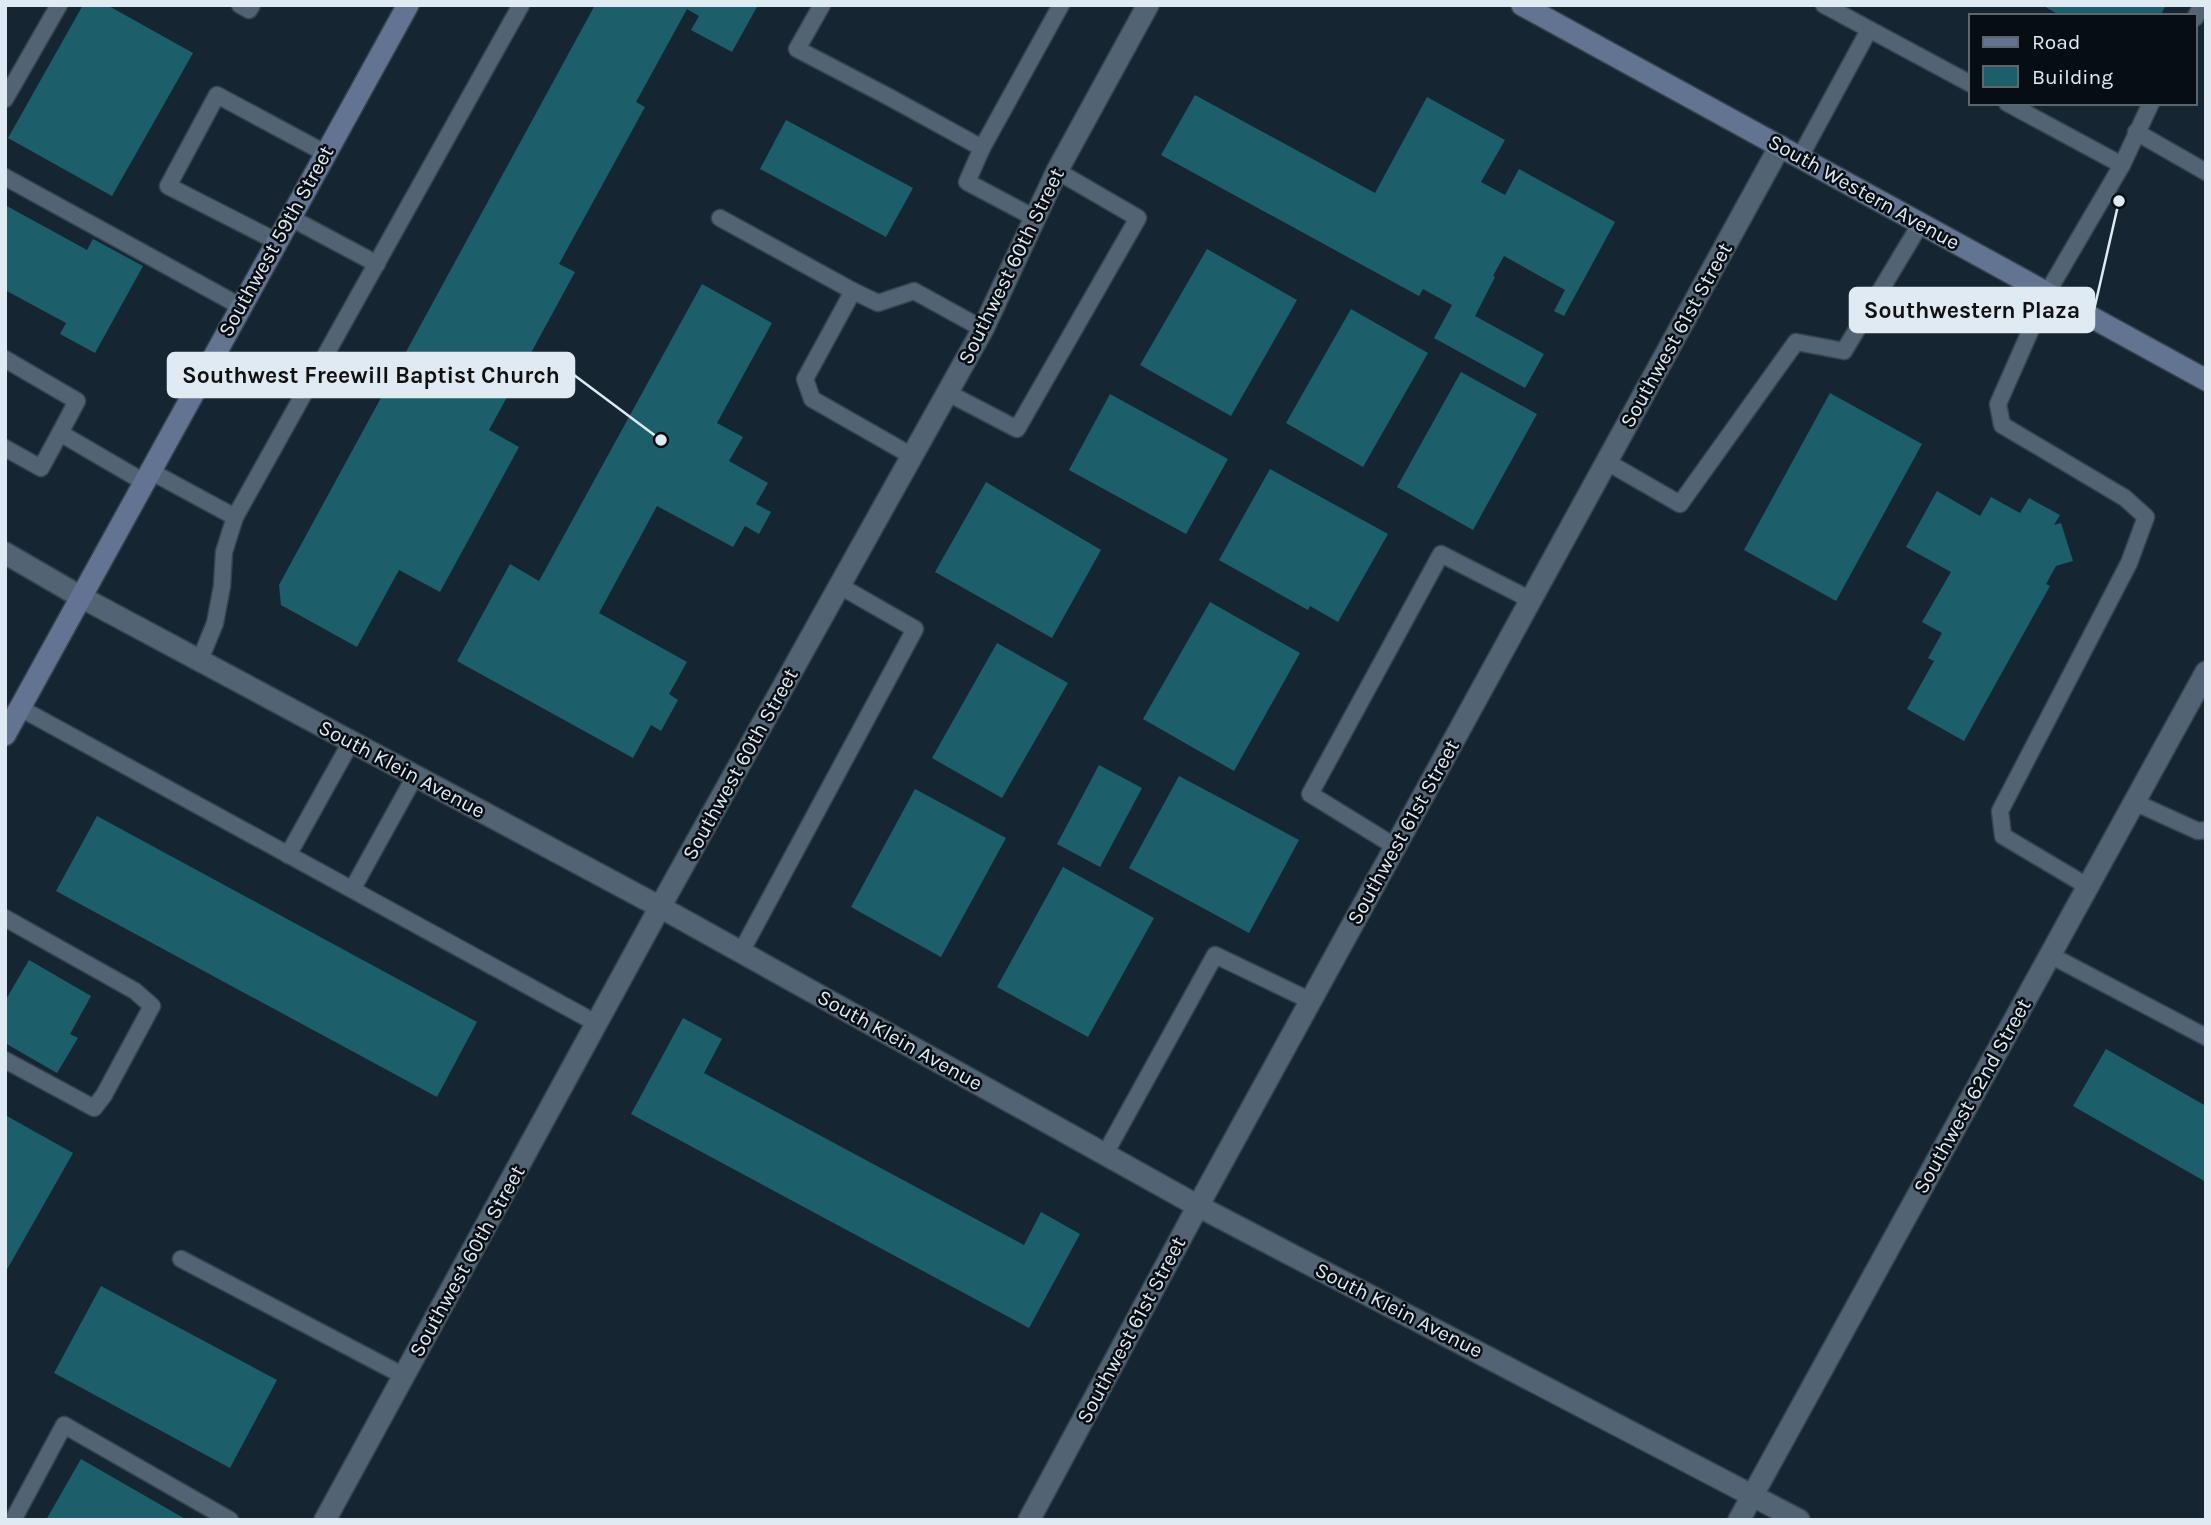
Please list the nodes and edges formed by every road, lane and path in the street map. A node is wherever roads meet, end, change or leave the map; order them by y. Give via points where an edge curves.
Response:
1 (60, 5) edge
2 (240, 5) edge
3 (252, 5) edge
4 (408, 5) edge
5 (521, 5) edge
6 (822, 5) edge
7 (1061, 5) edge
8 (1148, 5) edge
9 (1522, 5) edge
10 (1824, 5) edge
11 (1860, 5) edge
12 (1852, 20) junction
13 (1869, 30) junction
14 (1969, 84) edge
15 (5, 99) edge
16 (2011, 105) edge
17 (2150, 105) edge
18 (2136, 132) junction
19 (1780, 146) junction
20 (982, 148) junction
21 (325, 153) junction
22 (1800, 157) junction
23 (2122, 164) junction
24 (2204, 166) edge
25 (1057, 171) junction
26 (5, 177) edge
27 (289, 217) junction
28 (720, 218) dead end
29 (1035, 218) junction
30 (1921, 223) junction
31 (276, 241) junction
32 (377, 264) junction
33 (853, 291) junction
34 (2047, 293) junction
35 (240, 306) junction
36 (983, 329) junction
37 (5, 359) edge
38 (2206, 380) edge
39 (948, 393) junction
40 (60, 433) junction
41 (5, 448) edge
42 (912, 456) junction
43 (1606, 462) junction
44 (147, 477) junction
45 (235, 517) junction
46 (5, 553) edge
47 (840, 586) junction
48 (81, 597) junction
49 (1531, 600) junction
50 (200, 660) junction
51 (2206, 672) edge
52 (20, 708) junction
53 (5, 735) edge
54 (351, 742) junction
55 (415, 776) junction
56 (2134, 802) junction
57 (2206, 830) edge
58 (1396, 847) junction
59 (288, 855) junction
60 (2087, 886) junction
61 (352, 888) junction
62 (660, 907) junction
63 (5, 918) edge
64 (741, 952) junction
65 (2050, 955) junction
66 (1311, 1001) junction
67 (596, 1023) junction
68 (2206, 1037) edge
69 (5, 1060) edge
70 (1105, 1154) junction
71 (1198, 1206) junction
72 (181, 1259) dead end
73 (404, 1376) junction
74 (1753, 1494) junction
75 (13, 1520) edge
76 (230, 1520) edge
77 (325, 1520) edge
78 (1029, 1520) edge
79 (1739, 1520) edge
80 (1799, 1520) edge

1 - 15 lane
2 - 3 lane via 249,10
4 - 21 main road, Southwest 59th Street
5 - 32 lane
6 - 20 lane via 797,49
7 - 20 lane
8 - 25 street, Southwest 60th Street
9 - 19 main road, South Western Avenue
10 - 12 lane
11 - 12 lane
12 - 13 lane
13 - 14 lane
13 - 22 lane
16 - 23 lane
17 - 18 lane
18 - 23 lane
18 - 24 lane
19 - 22 main road, South Western Avenue
19 - 43 street, Southwest 61st Street
20 - 29 lane via 967,182
21 - 27 main road, Southwest 59th Street
21 - 31 lane via 217,95 168,186
22 - 30 main road, South Western Avenue
23 - 34 lane
25 - 29 street, Southwest 60th Street
25 - 39 lane via 1138,218 1017,429
26 - 35 lane
27 - 31 main road, Southwest 59th Street
27 - 32 lane
28 - 33 lane
29 - 36 street, Southwest 60th Street
30 - 34 main road, South Western Avenue
30 - 43 lane via 1844,351 1796,342 1681,504
31 - 35 main road, Southwest 59th Street
32 - 45 lane
33 - 36 lane via 878,303 914,291
33 - 42 lane via 805,379 812,399
34 - 38 main road, South Western Avenue
34 - 60 lane via 1998,404 2002,425 2126,498 2146,517 2129,564 2000,811 2003,836
35 - 44 main road, Southwest 59th Street
36 - 39 street, Southwest 60th Street
37 - 40 lane via 78,401
39 - 42 street, Southwest 60th Street
40 - 41 lane via 41,468
40 - 44 lane
42 - 47 street, Southwest 60th Street
43 - 49 street, Southwest 61st Street
44 - 45 lane
44 - 48 main road, Southwest 59th Street
45 - 50 lane via 223,552 215,623
46 - 48 street, South Klein Avenue
47 - 62 street, Southwest 60th Street
47 - 64 lane via 915,629
48 - 50 street, South Klein Avenue
48 - 52 main road, Southwest 59th Street
49 - 58 street, Southwest 61st Street
49 - 58 lane via 1441,554 1310,794
50 - 54 street, South Klein Avenue
51 - 56 street, Southwest 62nd Street
52 - 53 main road, Southwest 59th Street
52 - 59 lane
54 - 55 street, South Klein Avenue
54 - 59 lane
55 - 61 lane
55 - 62 street, South Klein Avenue
56 - 57 lane
56 - 60 street, Southwest 62nd Street
58 - 66 street, Southwest 61st Street
59 - 61 lane
60 - 65 street, Southwest 62nd Street
61 - 67 lane
62 - 64 street, South Klein Avenue
62 - 67 street, Southwest 60th Street
63 - 69 lane via 135,991 152,1006 94,1108
64 - 70 street, South Klein Avenue
65 - 68 lane
65 - 74 street, Southwest 62nd Street
66 - 70 lane via 1215,955
66 - 71 street, Southwest 61st Street
67 - 73 street, Southwest 60th Street
70 - 71 street, South Klein Avenue
71 - 74 street, South Klein Avenue
71 - 78 street, Southwest 61st Street
72 - 73 lane
73 - 77 street, Southwest 60th Street
74 - 79 street, Southwest 62nd Street
74 - 80 street, South Klein Avenue
75 - 76 lane via 64,1425

